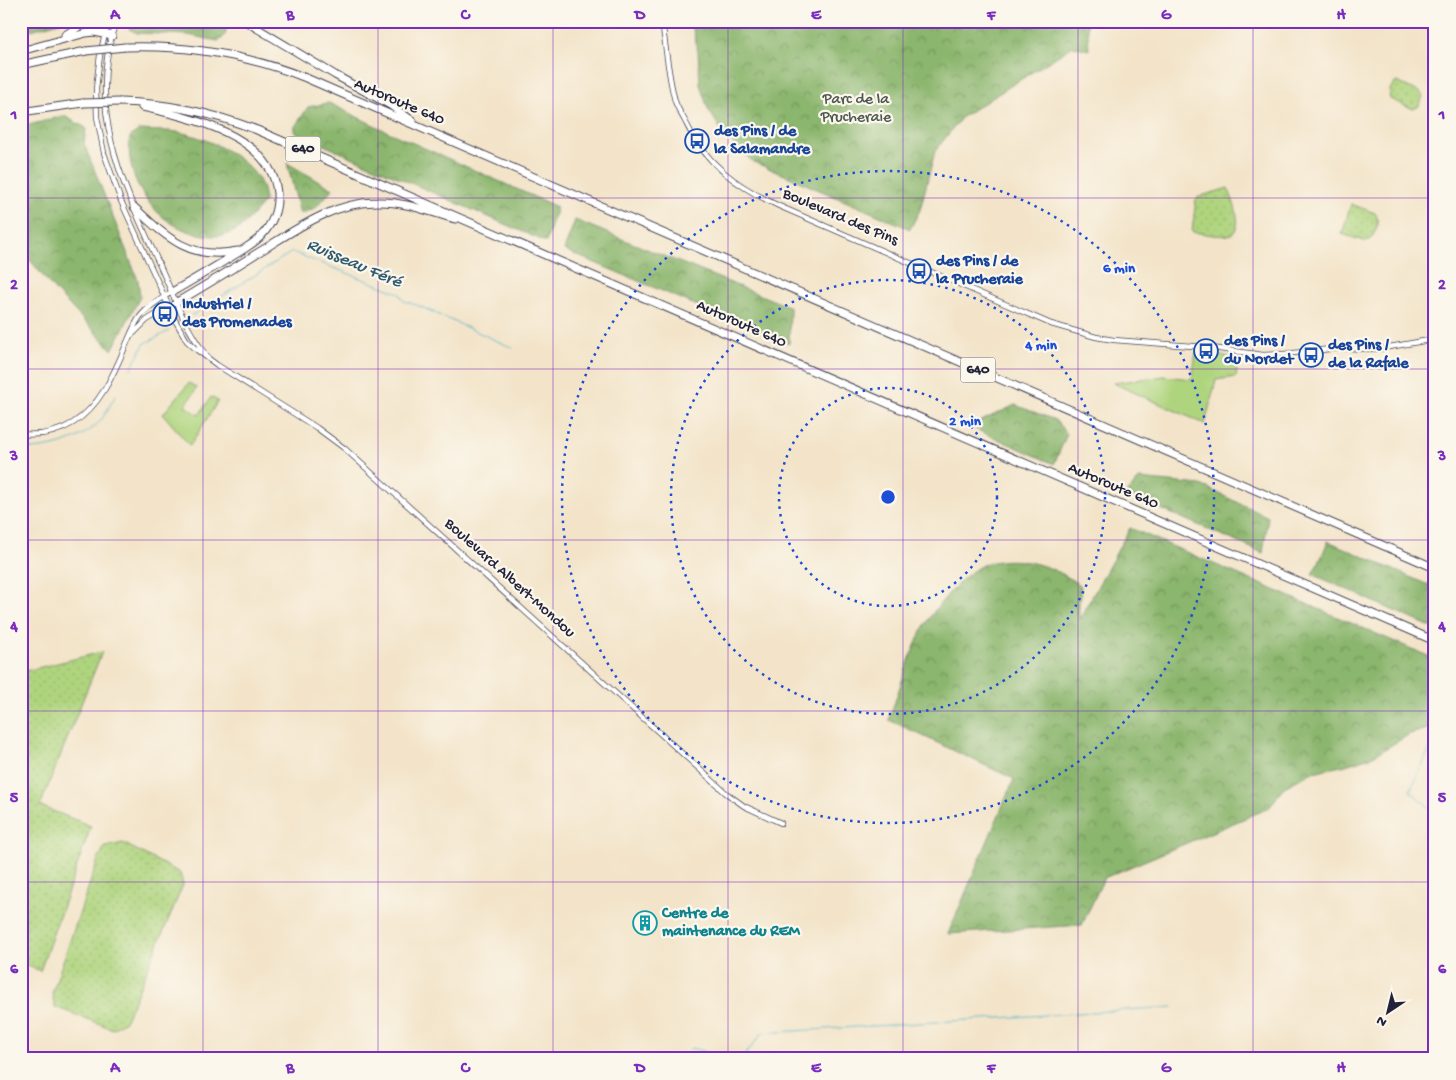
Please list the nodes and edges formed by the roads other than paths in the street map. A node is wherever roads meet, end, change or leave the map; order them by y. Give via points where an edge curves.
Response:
1 (88, 21) edge
2 (108, 21) edge
3 (116, 21) edge
4 (245, 21) edge
5 (662, 21) edge
6 (108, 35) junction
7 (46, 43) junction
8 (21, 51) edge
9 (21, 65) edge
10 (120, 102) junction
11 (21, 112) edge
12 (428, 131) junction
13 (134, 207) junction
14 (479, 226) junction
15 (240, 251) junction
16 (172, 292) junction
17 (164, 297) junction
18 (177, 302) junction
19 (169, 307) junction
20 (129, 338) junction
21 (1435, 339) edge
22 (213, 361) junction
23 (21, 434) edge
24 (1435, 568) edge
25 (1435, 641) edge
26 (781, 823) dead end

1 - 7 highway
2 - 6 street
3 - 6 street
4 - 12 highway via 390,105
5 - 21 street, Boulevard des Pins via 676,103 695,142 727,176 772,203 1051,324 1114,340 1263,355 1340,348 1378,349
6 - 7 highway via 86,33
6 - 13 street, Boulevard Albert-Mondou via 105,115 115,161
6 - 17 street, Boulevard Albert-Mondou via 98,69 96,95 102,145 112,179
7 - 8 highway
9 - 12 highway, Autoroute 640 / 640, bridge via 86,51 125,47 224,54 310,80
10 - 11 highway, Autoroute 640 / 640, bridge via 83,103
10 - 14 highway, Autoroute 640 / 640 via 186,109 243,124
10 - 15 highway via 210,126 242,142 266,163 276,187 274,215 260,237
12 - 24 highway, Autoroute 640 / 640
13 - 15 highway via 161,233 186,248 216,254
13 - 16 street, Boulevard Albert-Mondou
14 - 18 highway via 394,203 348,205 317,218
14 - 25 highway, Autoroute 640 / 640
15 - 16 highway
16 - 17 street
16 - 18 street, Boulevard Albert-Mondou
17 - 19 street, Boulevard Albert-Mondou
17 - 20 street via 140,316
18 - 19 street
18 - 22 street, Boulevard Albert-Mondou via 197,342
19 - 20 street via 144,322
19 - 22 street, Boulevard Albert-Mondou via 187,341
20 - 23 street via 105,389 86,414 50,433
22 - 26 street, Boulevard Albert-Mondou via 336,442 726,793 749,809

